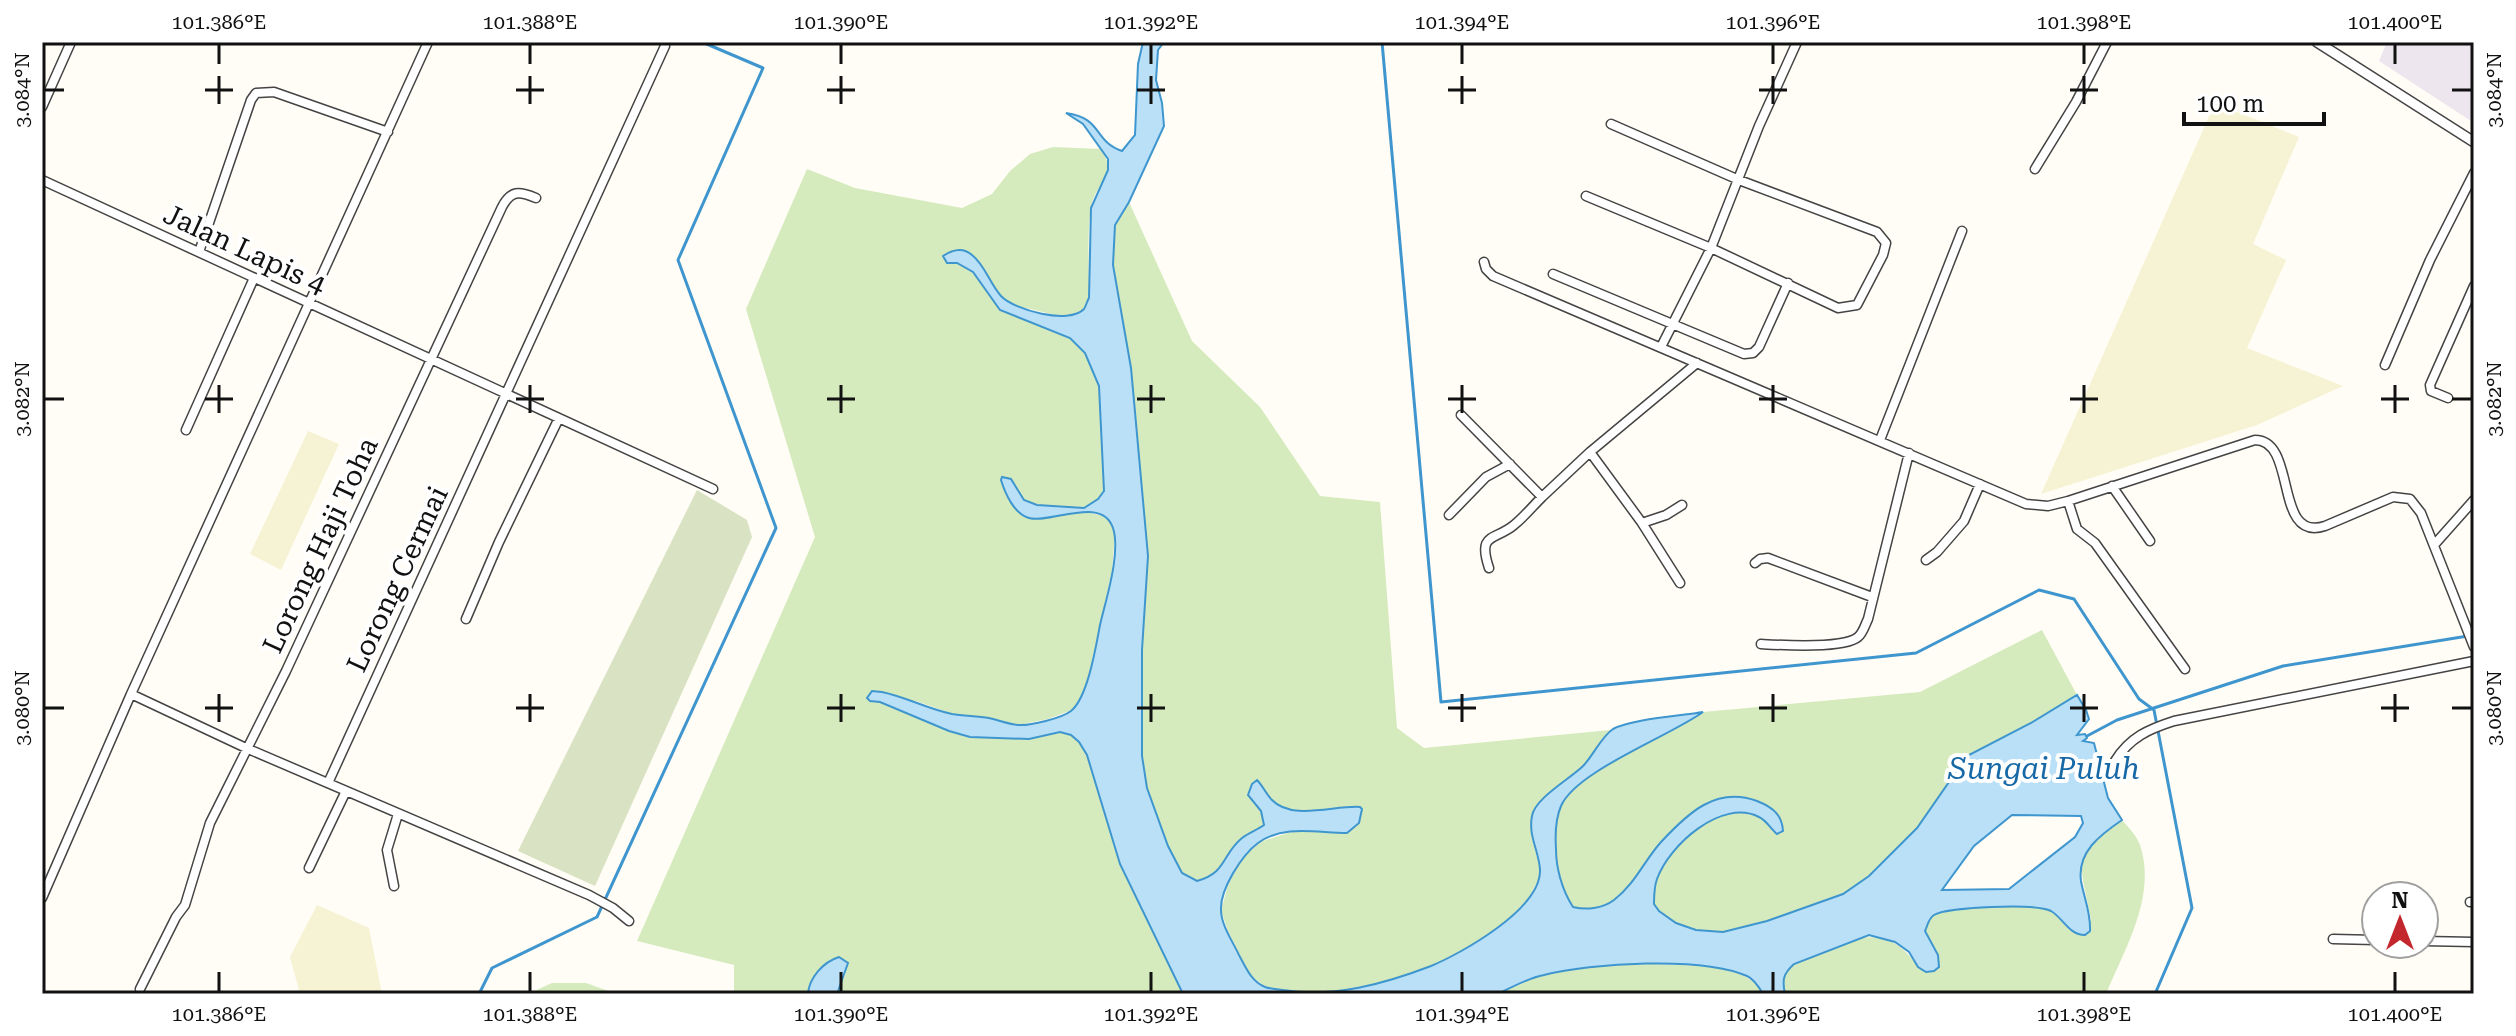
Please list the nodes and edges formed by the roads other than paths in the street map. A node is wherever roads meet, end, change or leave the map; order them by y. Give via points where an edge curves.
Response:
1 (71, 42) edge
2 (428, 42) edge
3 (1797, 42) edge
4 (2107, 42) edge
5 (2317, 42) edge
6 (665, 46) dead end
7 (42, 107) edge
8 (1611, 124) dead end
9 (388, 132) junction
10 (2474, 142) edge
11 (2035, 169) dead end
12 (2474, 173) edge
13 (42, 180) edge
14 (1739, 180) junction
15 (1586, 196) dead end
16 (536, 198) dead end
17 (1962, 231) dead end
18 (1711, 248) junction
19 (199, 252) junction
20 (1484, 262) dead end
21 (1553, 274) dead end
22 (254, 278) junction
23 (1788, 283) junction
24 (2474, 286) edge
25 (310, 304) junction
26 (1674, 323) junction
27 (1661, 347) junction
28 (430, 359) junction
29 (1697, 363) junction
30 (2385, 365) dead end
31 (506, 394) junction
32 (2448, 398) dead end
33 (1461, 415) dead end
34 (559, 418) junction
35 (186, 430) dead end
36 (1880, 440) junction
37 (1590, 452) junction
38 (1909, 453) junction
39 (1510, 464) junction
40 (1980, 484) junction
41 (2112, 486) junction
42 (713, 489) dead end
43 (1542, 497) junction
44 (2474, 500) edge
45 (2068, 501) junction
46 (1682, 505) dead end
47 (1449, 515) dead end
48 (1642, 523) junction
49 (2150, 541) dead end
50 (2434, 545) junction
51 (1926, 560) dead end
52 (1755, 563) dead end
53 (1489, 568) dead end
54 (1680, 583) dead end
55 (1872, 597) junction
56 (466, 619) dead end
57 (1761, 644) dead end
58 (2473, 645) edge
59 (2474, 661) edge
60 (2185, 669) dead end
61 (131, 694) junction
62 (246, 748) junction
63 (2115, 761) dead end
64 (328, 783) junction
65 (346, 791) junction
66 (398, 814) junction
67 (309, 868) dead end
68 (394, 886) dead end
69 (42, 898) edge
70 (629, 921) dead end
71 (2333, 939) dead end
72 (2360, 940) edge
73 (2440, 941) edge
74 (2474, 942) edge
75 (140, 989) dead end

1 - 7 street
2 - 9 street
3 - 14 street
4 - 11 street
5 - 10 street
6 - 31 street, Lorong Cermai
8 - 14 street
9 - 19 street via 274,92 256,93
9 - 25 street
12 - 30 street
13 - 19 street, Jalan Lapis 4
14 - 18 street
14 - 23 street via 1877,232 1886,243 1857,305 1838,308
15 - 18 street
16 - 28 street, Lorong Haji Toha via 523,193 508,197
17 - 36 street
18 - 23 street
18 - 26 street
19 - 22 street, Jalan Lapis 4
20 - 27 street via 1493,276
21 - 26 street
22 - 25 street, Jalan Lapis 4
22 - 35 street
23 - 26 street via 1753,353 1744,354
24 - 32 street via 2430,385 2431,391
25 - 28 street, Jalan Lapis 4
25 - 61 street
26 - 27 street
27 - 29 street
28 - 31 street, Jalan Lapis 4
28 - 62 street, Lorong Haji Toha
29 - 36 street
29 - 37 street
31 - 34 street, Jalan Lapis 4
31 - 64 street, Lorong Cermai
33 - 39 street
34 - 42 street, Jalan Lapis 4
34 - 56 street
36 - 38 street
37 - 43 street
37 - 48 street
38 - 40 street
38 - 55 street
39 - 43 street
39 - 47 street via 1486,477
40 - 45 street via 2026,504
40 - 51 street via 1964,521
41 - 45 street
41 - 49 street
41 - 50 street via 2261,440 2275,450 2294,513 2304,527 2314,530 2401,497 2417,505
43 - 53 street via 1512,527 1492,535 1485,545
44 - 50 street
45 - 60 street via 2077,529 2095,543
46 - 48 street
48 - 54 street
50 - 58 street
52 - 55 street via 1768,558
55 - 57 street via 1868,619 1850,641
59 - 63 street via 2174,721 2146,730
61 - 62 street
61 - 69 street
62 - 64 street
62 - 75 street, Lorong Haji Toha via 210,823 185,905
64 - 65 street
65 - 66 street
65 - 67 street
66 - 68 street via 387,850
66 - 70 street via 589,895
71 - 72 street
73 - 74 street

